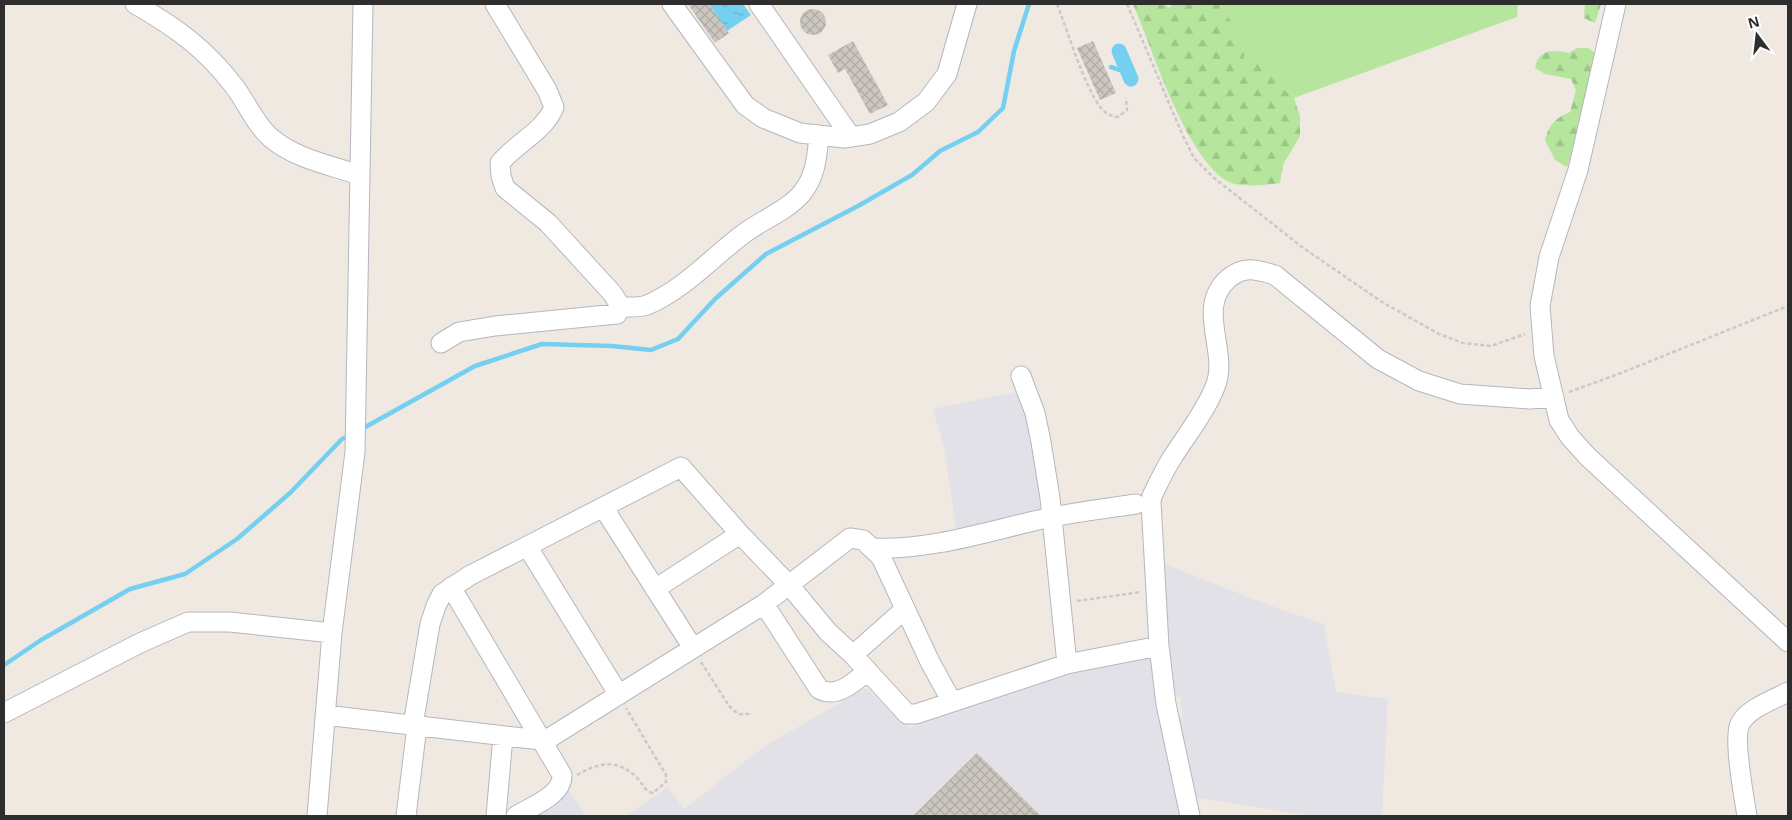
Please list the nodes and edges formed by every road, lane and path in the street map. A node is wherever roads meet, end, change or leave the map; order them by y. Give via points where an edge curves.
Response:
1 (135, 4) edge
2 (362, 4) edge
3 (494, 4) edge
4 (672, 4) edge
5 (760, 4) edge
6 (967, 4) edge
7 (1057, 4) edge
8 (1128, 4) edge
9 (1616, 4) edge
10 (823, 16) dead end
11 (804, 30) dead end
12 (1126, 98) dead end
13 (819, 135) junction
14 (851, 137) junction
15 (359, 174) junction
16 (1788, 306) edge
17 (621, 307) junction
18 (1540, 327) junction
19 (441, 343) dead end
20 (1021, 376) dead end
21 (1554, 397) junction
22 (1136, 504) dead end
23 (603, 507) junction
24 (1052, 518) junction
25 (740, 534) junction
26 (527, 546) junction
27 (874, 548) junction
28 (790, 586) junction
29 (451, 587) junction
30 (655, 589) junction
31 (1155, 590) junction
32 (764, 604) junction
33 (1060, 604) junction
34 (905, 609) junction
35 (332, 632) junction
36 (1788, 642) edge
37 (1159, 646) junction
38 (693, 648) junction
39 (853, 655) junction
40 (1067, 664) junction
41 (868, 671) junction
42 (1788, 692) edge
43 (619, 695) junction
44 (952, 702) junction
45 (4, 713) edge
46 (752, 714) dead end
47 (325, 716) junction
48 (415, 725) junction
49 (502, 736) junction
50 (542, 740) junction
51 (562, 782) junction
52 (318, 816) edge
53 (406, 816) edge
54 (496, 816) edge
55 (516, 816) edge
56 (1190, 816) edge
57 (1746, 816) edge

1 - 15 street via 181,32 203,50 271,138 290,151
2 - 15 street
3 - 17 street via 547,90 554,108 545,122 500,163 505,188 548,223
4 - 13 street via 744,105 763,118 800,133
5 - 14 street
6 - 14 street via 947,74 926,102 899,122 870,134
7 - 12 path via 1101,108 1110,116 1118,117 1127,110
8 - 18 path via 1194,158 1214,178 1302,247 1382,302 1439,334 1463,343 1491,346 1516,339
9 - 18 street via 1578,170 1543,284
10 - 11 path
13 - 14 street
13 - 17 street via 812,177 802,193 659,299 645,306
15 - 35 street via 355,452
16 - 21 path via 1621,374
17 - 19 street via 617,314 459,332
18 - 21 street
20 - 24 street via 1039,426
21 - 31 street via 1530,399 1460,394 1419,380 1378,359 1275,275 1255,269 1238,270 1225,282 1213,304 1213,330 1219,354 1216,385 1152,496
21 - 36 street via 1559,420 1587,456
22 - 24 street
23 - 25 street via 680,467
23 - 26 street
23 - 30 street
24 - 27 street via 950,541 893,549
24 - 33 street
25 - 28 street
25 - 30 street
26 - 29 street
26 - 43 street
27 - 28 street via 864,540 850,538
27 - 34 street
28 - 32 street
28 - 39 street via 828,632
29 - 48 street via 442,594 430,624
29 - 50 street
30 - 38 street
31 - 33 path
31 - 37 street
32 - 38 street
32 - 41 street via 820,689 827,694 851,684
33 - 40 street
34 - 39 street
34 - 44 street
35 - 45 street via 230,622 188,622
35 - 47 street
37 - 40 street
37 - 56 street via 1166,704
38 - 43 street
38 - 46 path via 729,706 738,714
39 - 41 street
40 - 44 street
41 - 44 street via 907,714
42 - 57 street via 1750,712 1740,724 1738,738
43 - 50 street
43 - 51 path via 666,775 666,782 653,793 646,791 627,770 612,764 598,764
47 - 48 street
47 - 52 street
48 - 49 street
48 - 53 street
49 - 50 street
49 - 54 street
50 - 51 street via 562,775
51 - 55 street via 558,790

